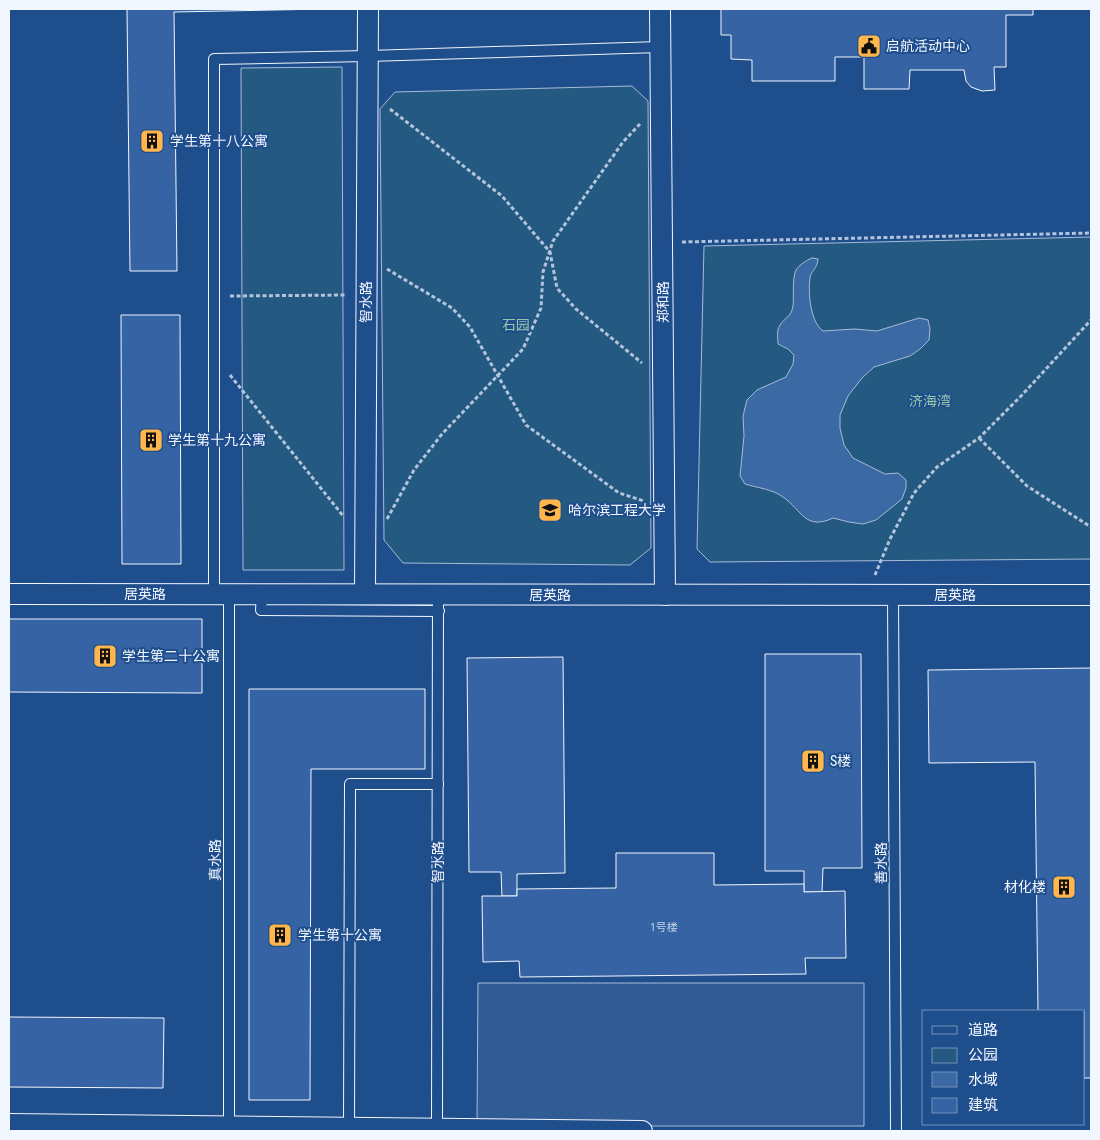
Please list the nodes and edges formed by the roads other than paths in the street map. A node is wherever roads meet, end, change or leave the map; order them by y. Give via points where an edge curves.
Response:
1 (368, 9) edge
2 (660, 9) edge
3 (660, 47) junction
4 (368, 56) junction
5 (9, 594) edge
6 (221, 594) junction
7 (262, 594) junction
8 (365, 594) junction
9 (665, 595) junction
10 (893, 595) junction
11 (1091, 595) edge
12 (438, 603) junction
13 (438, 784) junction
14 (9, 1124) edge
15 (229, 1126) junction
16 (350, 1128) junction
17 (437, 1129) junction
18 (642, 1131) edge
19 (896, 1131) edge

1 - 4 street, 智水路
2 - 3 street, 郑和路
3 - 4 lane
3 - 9 street, 郑和路
4 - 6 lane, 真水路 via 214,59 214,355
4 - 8 street, 智水路
5 - 6 street, 居英路
6 - 7 street, 居英路
6 - 15 lane, 真水路
7 - 8 street, 居英路
7 - 12 lane via 262,610
8 - 12 street, 居英路
9 - 10 street, 居英路
9 - 12 street, 居英路
10 - 11 street, 居英路
10 - 19 lane, 善水路
12 - 13 lane, 智水路
13 - 16 lane via 350,784
13 - 17 lane, 智水路
14 - 15 street
15 - 16 street
16 - 17 street
17 - 18 street

